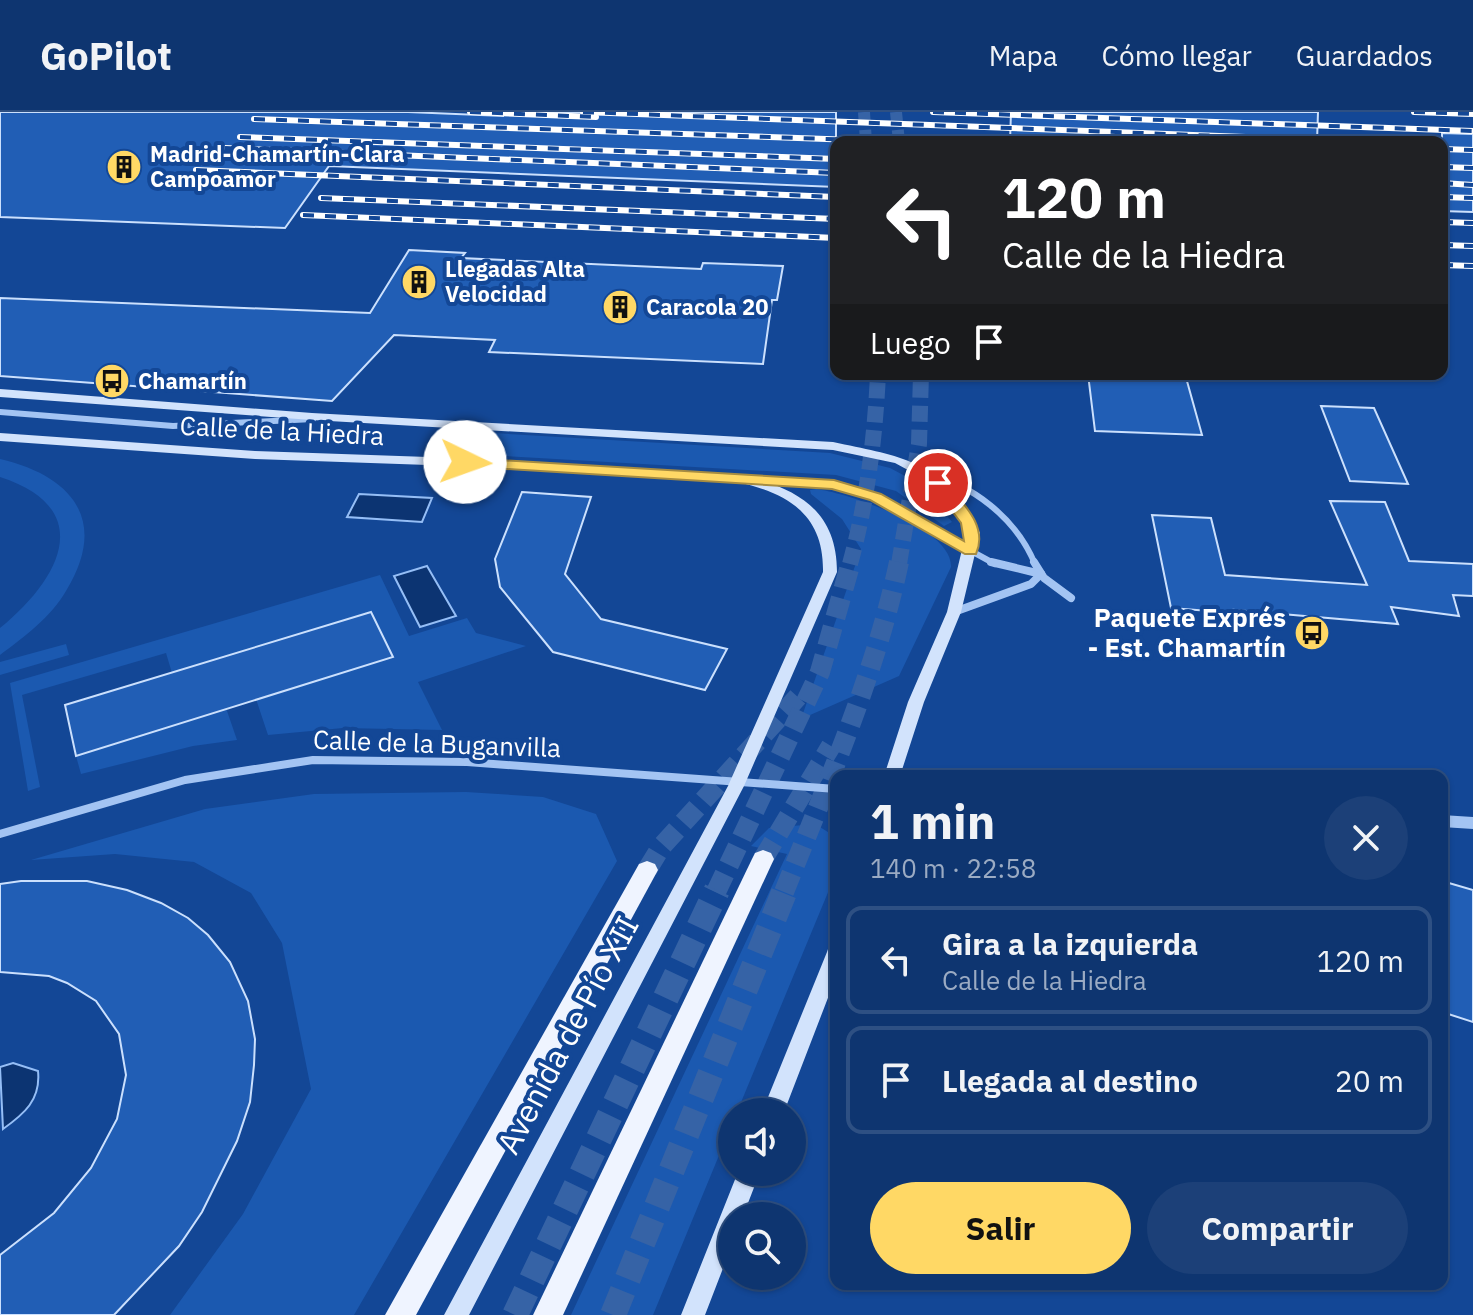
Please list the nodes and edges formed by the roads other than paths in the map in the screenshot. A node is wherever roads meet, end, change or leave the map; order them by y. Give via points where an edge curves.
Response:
1 (0, 393) edge
2 (0, 412) edge
3 (313, 419) junction
4 (0, 437) edge
5 (924, 473) junction
6 (753, 481) junction
7 (970, 551) junction
8 (1041, 574) junction
9 (1071, 598) dead end
10 (954, 612) junction
11 (894, 770) edge
12 (736, 786) junction
13 (830, 789) edge
14 (1448, 821) edge
15 (1473, 823) edge
16 (0, 834) edge
17 (763, 859) tunnel mouth
18 (647, 870) tunnel mouth
19 (830, 967) edge
20 (779, 1098) edge
21 (718, 1252) edge
22 (400, 1315) edge
23 (456, 1315) edge
24 (548, 1315) edge
25 (693, 1315) edge

1 - 3 main road, Calle de la Hiedra
2 - 3 street, Calle de la Hiedra via 173,426
3 - 5 main road, Calle de la Hiedra via 833,446 899,460
4 - 6 main road, Calle de la Hiedra
5 - 7 main road, Calle de la Hiedra via 963,512 973,533
5 - 8 street, Calle de la Hiedra via 973,490 1009,525
6 - 7 street, Calle de la Hiedra via 851,487
6 - 12 main road, Calle de la Hiedra via 806,509 822,526 832,554 830,572
7 - 8 street, Calle de la Hiedra via 1013,571
7 - 10 main road, Calle de la Hiedra
8 - 9 street, Calle de la Hiedra
8 - 10 street via 1031,584
10 - 11 main road
12 - 13 street, Calle de la Buganvilla
12 - 16 street, Calle de la Buganvilla via 475,761 300,761 134,791
12 - 23 main road, Avenida de Pío XII
14 - 15 street
17 - 24 main road
18 - 22 main road
19 - 20 main road
21 - 25 main road

